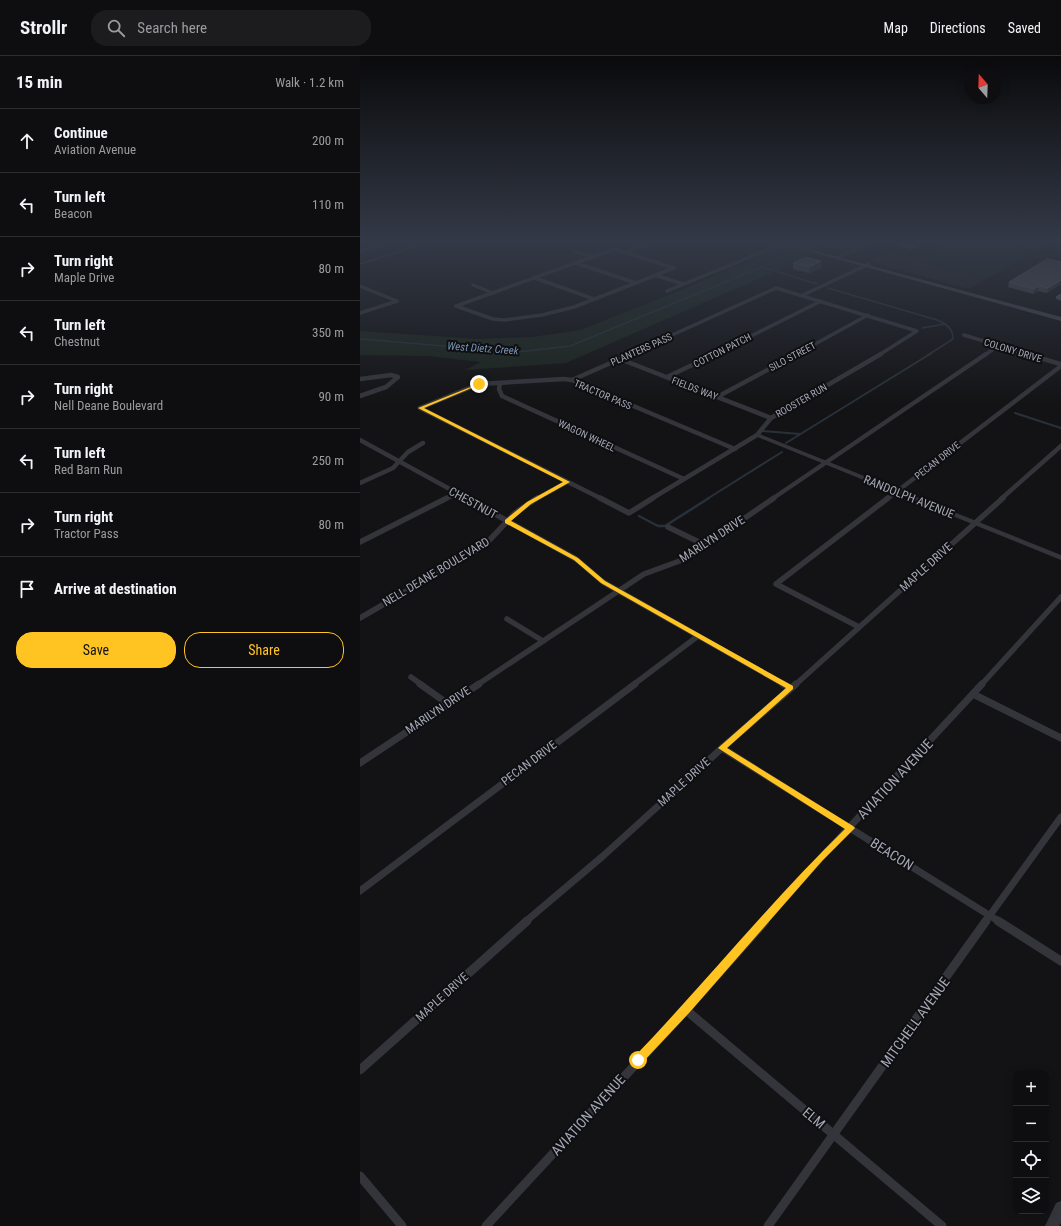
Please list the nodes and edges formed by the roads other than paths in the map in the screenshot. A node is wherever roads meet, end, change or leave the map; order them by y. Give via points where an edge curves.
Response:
1 (383, 296) edge
2 (486, 296) edge
3 (584, 296) edge
4 (603, 296) edge
5 (759, 296) edge
6 (805, 296) edge
7 (978, 296) edge
8 (594, 299) junction
9 (821, 301) junction
10 (360, 313) edge
11 (1047, 314) junction
12 (868, 315) junction
13 (1061, 316) edge
14 (1061, 319) edge
15 (964, 335) dead end
16 (999, 345) junction
17 (620, 359) junction
18 (1061, 365) edge
19 (667, 377) junction
20 (360, 379) edge
21 (572, 380) junction
22 (500, 382) junction
23 (360, 396) edge
24 (717, 397) junction
25 (771, 418) junction
26 (757, 435) junction
27 (360, 440) edge
28 (423, 443) dead end
29 (1061, 446) edge
30 (734, 449) junction
31 (399, 462) junction
32 (826, 463) junction
33 (684, 479) junction
34 (567, 482) junction
35 (360, 483) edge
36 (897, 492) junction
37 (456, 494) junction
38 (507, 522) junction
39 (975, 523) junction
40 (668, 527) dead end
41 (360, 542) edge
42 (705, 545) junction
43 (1061, 558) edge
44 (618, 591) junction
45 (1061, 597) edge
46 (360, 618) edge
47 (507, 619) dead end
48 (859, 627) junction
49 (698, 636) junction
50 (543, 641) junction
51 (411, 677) dead end
52 (790, 688) junction
53 (973, 694) junction
54 (448, 704) junction
55 (1061, 738) edge
56 (722, 748) junction
57 (360, 762) edge
58 (1061, 817) edge
59 (850, 828) junction
60 (360, 891) edge
61 (991, 916) junction
62 (1061, 961) edge
63 (686, 1010) junction
64 (360, 1070) edge
65 (834, 1135) junction
66 (360, 1176) edge
67 (1061, 1208) edge
68 (402, 1226) edge
69 (486, 1226) edge
70 (768, 1226) edge
71 (942, 1226) edge
72 (1052, 1226) edge

1 - 10 street via 396,301
2 - 8 street via 456,306 487,318 504,320 553,312
3 - 8 street
4 - 8 street
5 - 17 street, PLANTERS PASS
6 - 9 street
7 - 11 main road
9 - 12 street
9 - 19 street, COTTON PATCH
11 - 13 main road
11 - 14 main road
12 - 24 street, SILO STREET
12 - 25 street, ROOSTER RUN via 917,331
15 - 16 street, COLONY DRIVE
16 - 18 street, COLONY DRIVE
16 - 32 street, MARILYN DRIVE
17 - 19 street, FIELDS WAY
17 - 21 street, PLANTERS PASS
18 - 36 street, PECAN DRIVE
19 - 24 street, FIELDS WAY
20 - 23 street via 391,375 398,377 387,386
21 - 22 street, TRACTOR PASS
21 - 30 street, TRACTOR PASS
22 - 33 street, WAGON WHEEL via 502,396
22 - 34 street, TRACTOR PASS via 472,386 420,408
24 - 25 street, FIELDS WAY
25 - 26 street, ROOSTER RUN
26 - 30 street, ROOSTER RUN
26 - 32 street, RANDOLPH AVENUE
27 - 31 street, CHESTNUT
28 - 31 street via 408,452
29 - 39 street, MAPLE DRIVE
30 - 33 street, ROOSTER RUN
31 - 35 street via 393,468
31 - 37 street, CHESTNUT
32 - 36 street, RANDOLPH AVENUE
32 - 42 street, MARILYN DRIVE
33 - 34 street, ROOSTER RUN via 629,513
34 - 38 street, NELL DEANE BOULEVARD via 529,503
36 - 39 street, RANDOLPH AVENUE
36 - 48 street, PECAN DRIVE via 776,584
37 - 38 street, CHESTNUT
37 - 41 street
38 - 44 street, CHESTNUT via 576,559 598,579
38 - 46 street, NELL DEANE BOULEVARD via 484,546
39 - 43 street, RANDOLPH AVENUE
39 - 48 street, MAPLE DRIVE
40 - 42 street
42 - 44 street, MARILYN DRIVE via 685,559 644,574
44 - 49 street, CHESTNUT
44 - 50 street, MARILYN DRIVE
45 - 53 street, AVIATION AVENUE
47 - 50 street
48 - 52 street, MAPLE DRIVE
49 - 52 street, CHESTNUT
49 - 60 street, PECAN DRIVE
50 - 54 street, MARILYN DRIVE
51 - 54 street
52 - 56 street, MAPLE DRIVE
53 - 55 street
53 - 59 street, AVIATION AVENUE
54 - 57 street, MARILYN DRIVE
56 - 59 street, BEACON
56 - 64 street, MAPLE DRIVE
58 - 61 street, MITCHELL AVENUE
59 - 61 street, BEACON
59 - 63 street, AVIATION AVENUE
61 - 62 street, BEACON
61 - 65 street, MITCHELL AVENUE
63 - 65 street, ELM
63 - 69 street, AVIATION AVENUE
65 - 70 street, MITCHELL AVENUE
65 - 71 street, ELM
66 - 68 street
67 - 72 street

